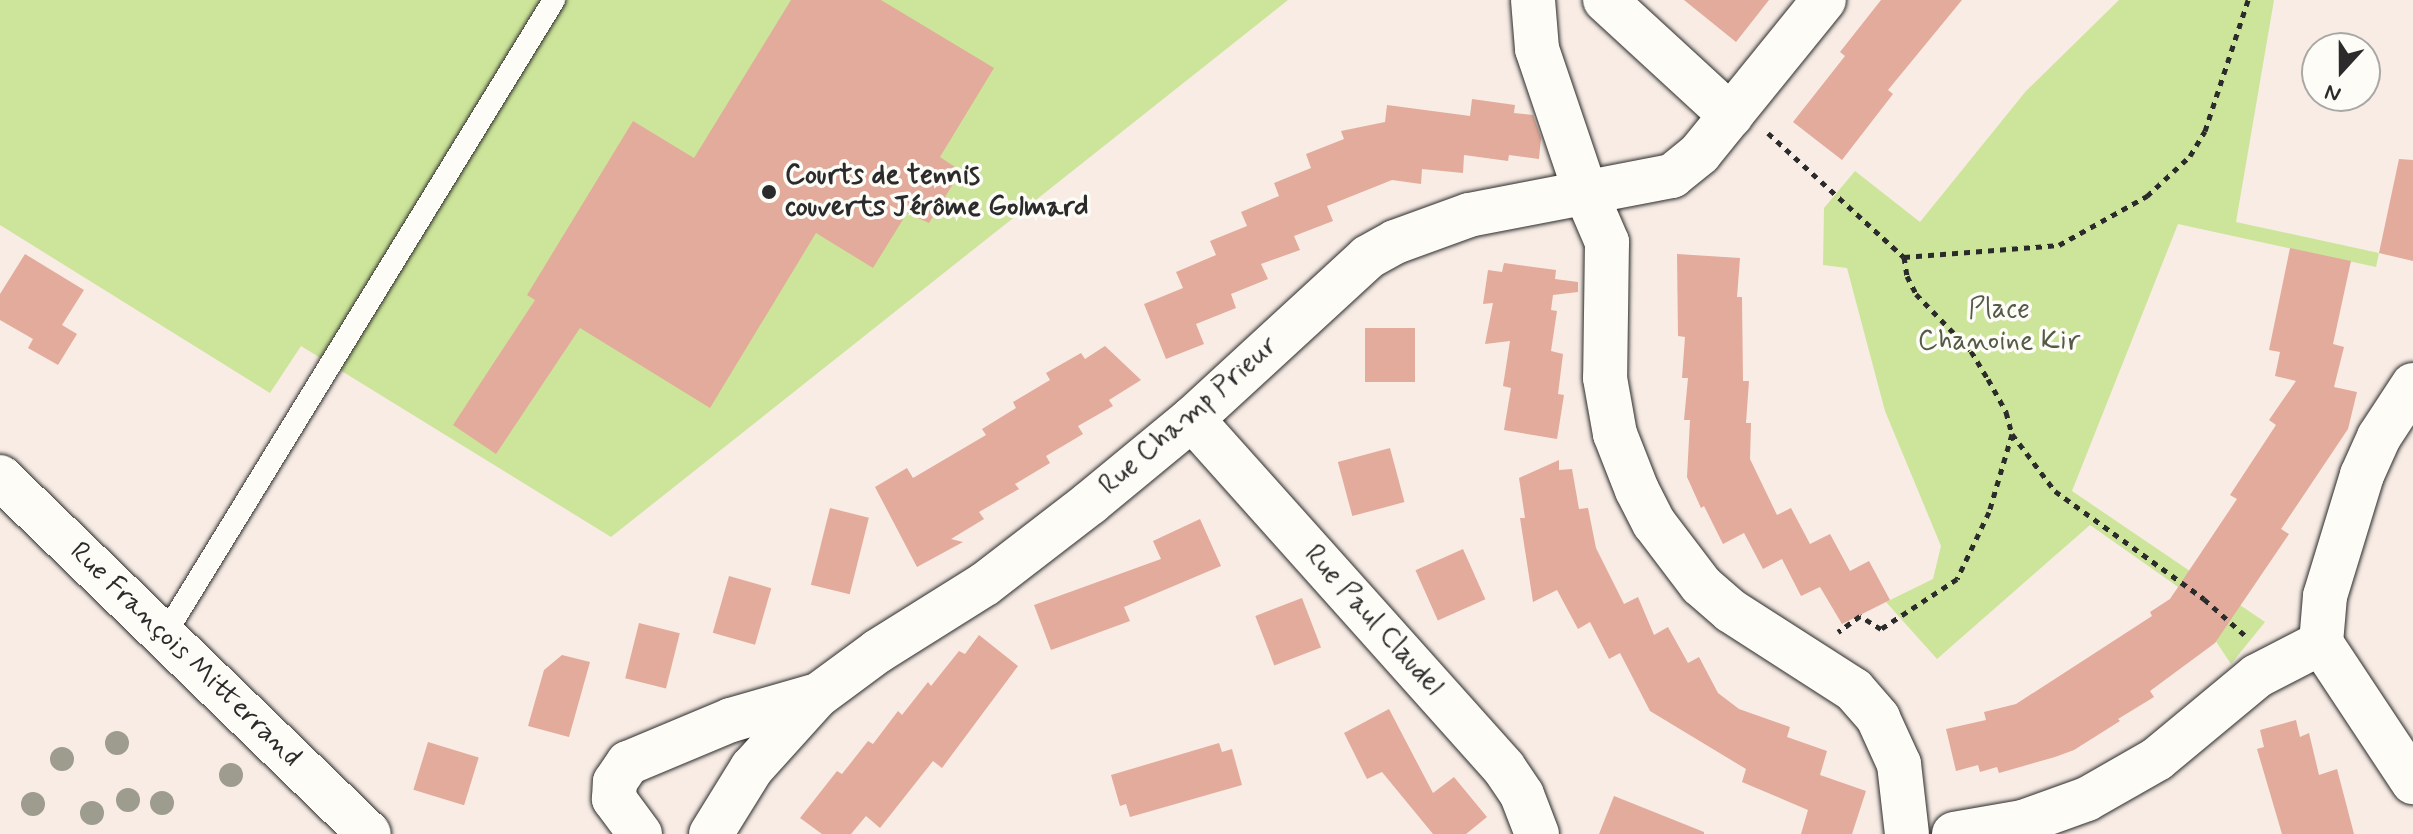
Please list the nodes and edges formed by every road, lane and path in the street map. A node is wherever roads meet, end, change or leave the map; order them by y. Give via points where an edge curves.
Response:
1 (554, 0) edge
2 (1533, 0) edge
3 (1605, 0) edge
4 (1824, 0) edge
5 (2248, 0) edge
6 (1734, 112) junction
7 (1585, 191) junction
8 (1904, 257) junction
9 (2413, 385) edge
10 (1192, 419) junction
11 (2012, 434) junction
12 (0, 477) edge
13 (165, 634) junction
14 (2321, 643) junction
15 (1813, 664) junction
16 (2257, 676) junction
17 (817, 696) junction
18 (2413, 782) edge
19 (369, 834) edge
20 (640, 834) edge
21 (711, 834) edge
22 (1537, 834) edge
23 (1907, 834) edge
24 (1954, 834) edge

1 - 13 lane
2 - 7 street via 1537,49
3 - 6 street
4 - 6 street, Rue Champ Prieur
5 - 8 path via 2205,131 2190,156 2147,196 2059,245
6 - 7 street, Rue Champ Prieur via 1700,153 1672,176
6 - 8 path
7 - 10 street, Rue Champ Prieur via 1469,215 1368,257
7 - 15 street via 1607,242 1605,378 1615,434 1637,490 1654,523 1701,585
8 - 11 path via 1916,294 1971,351 2006,412
9 - 14 street via 2362,475 2325,596
10 - 17 street, Rue Champ Prieur via 985,584
10 - 22 street, Rue Paul Claudel via 1504,768 1522,795
11 - 15 path via 1989,512 1957,579 1881,629 1860,616 1828,640
11 - 16 path via 2055,491 2204,599 2251,640
12 - 13 street, Rue François Mitterrand
13 - 19 street, Rue François Mitterrand
14 - 16 street
14 - 18 street
15 - 23 street via 1854,690 1886,732 1905,793
16 - 24 street via 2157,759 2111,786 2023,822
17 - 20 street, Rue Champ Prieur via 731,720 628,763 615,782 614,799
17 - 21 street, Rue Champ Prieur via 752,768

